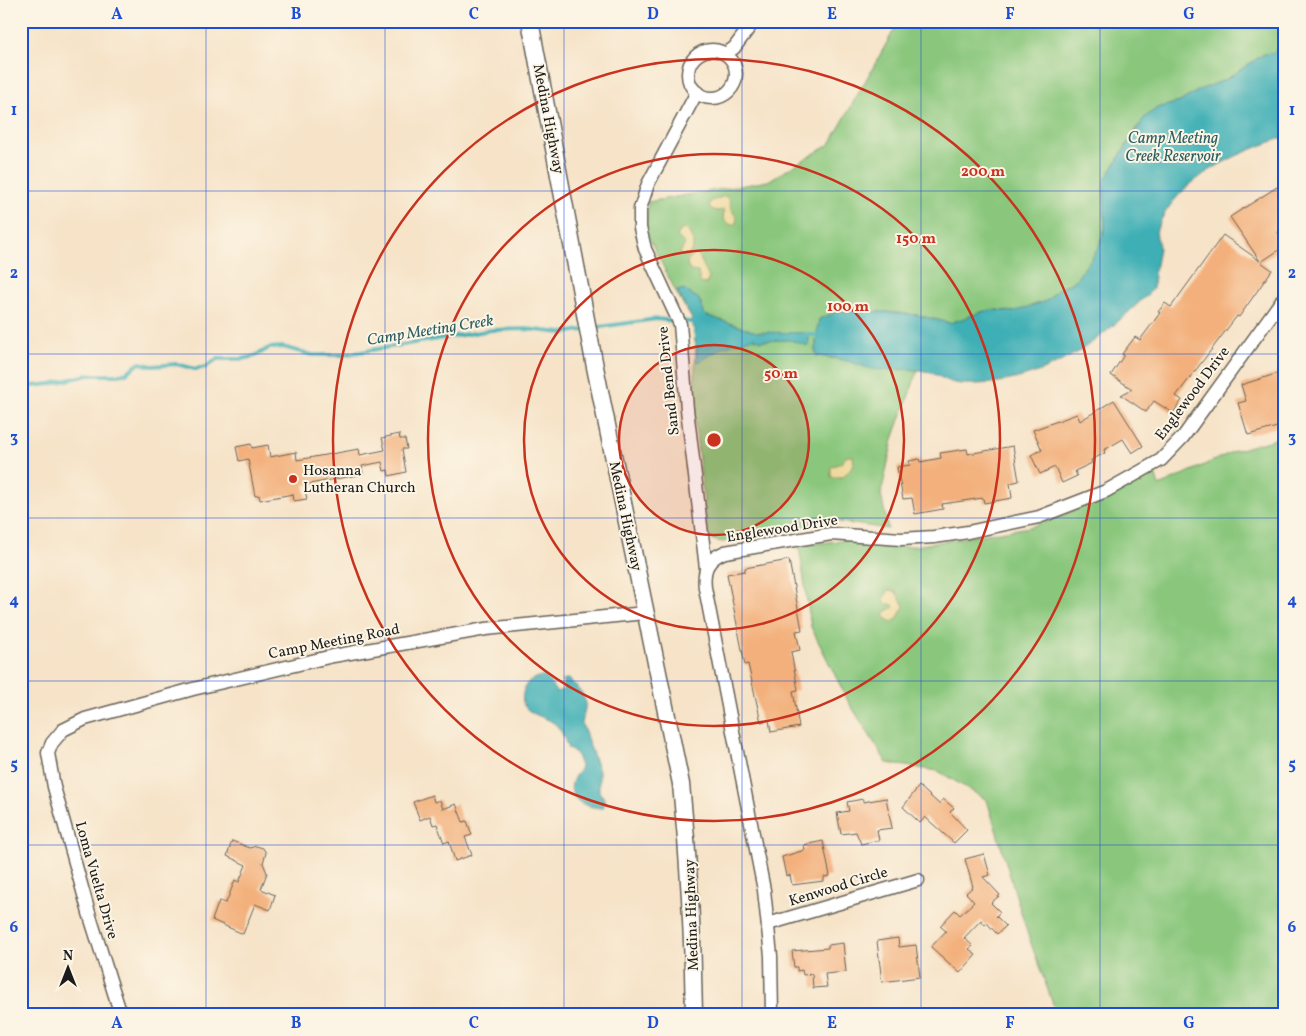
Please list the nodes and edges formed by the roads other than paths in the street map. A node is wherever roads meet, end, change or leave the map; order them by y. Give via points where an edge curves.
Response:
1 (530, 21) edge
2 (754, 21) edge
3 (725, 54) junction
4 (697, 92) junction
5 (1285, 296) edge
6 (706, 568) junction
7 (645, 613) junction
8 (48, 753) joint
9 (918, 880) dead end
10 (768, 924) junction
11 (121, 1015) edge
12 (694, 1015) edge
13 (772, 1015) edge

1 - 7 main road, Medina Highway
2 - 3 street via 734,48
3 - 4 street via 709,50 695,57 688,79
3 - 4 street via 736,73 731,88 726,93 711,97
4 - 6 street, Sand Bend Drive via 661,156 640,209 642,239 680,324
5 - 6 street, Englewood Drive via 1183,436 1161,460 1106,491 1057,512 1004,525 901,539 831,534 725,552 714,557
6 - 10 street via 704,588
7 - 8 street, Camp Meeting Road via 486,629 247,675 85,719 63,730
7 - 12 main road, Medina Highway via 681,784 694,955
8 - 11 street, Loma Vuelta Drive via 60,811
9 - 10 street, Kenwood Circle
10 - 13 street

